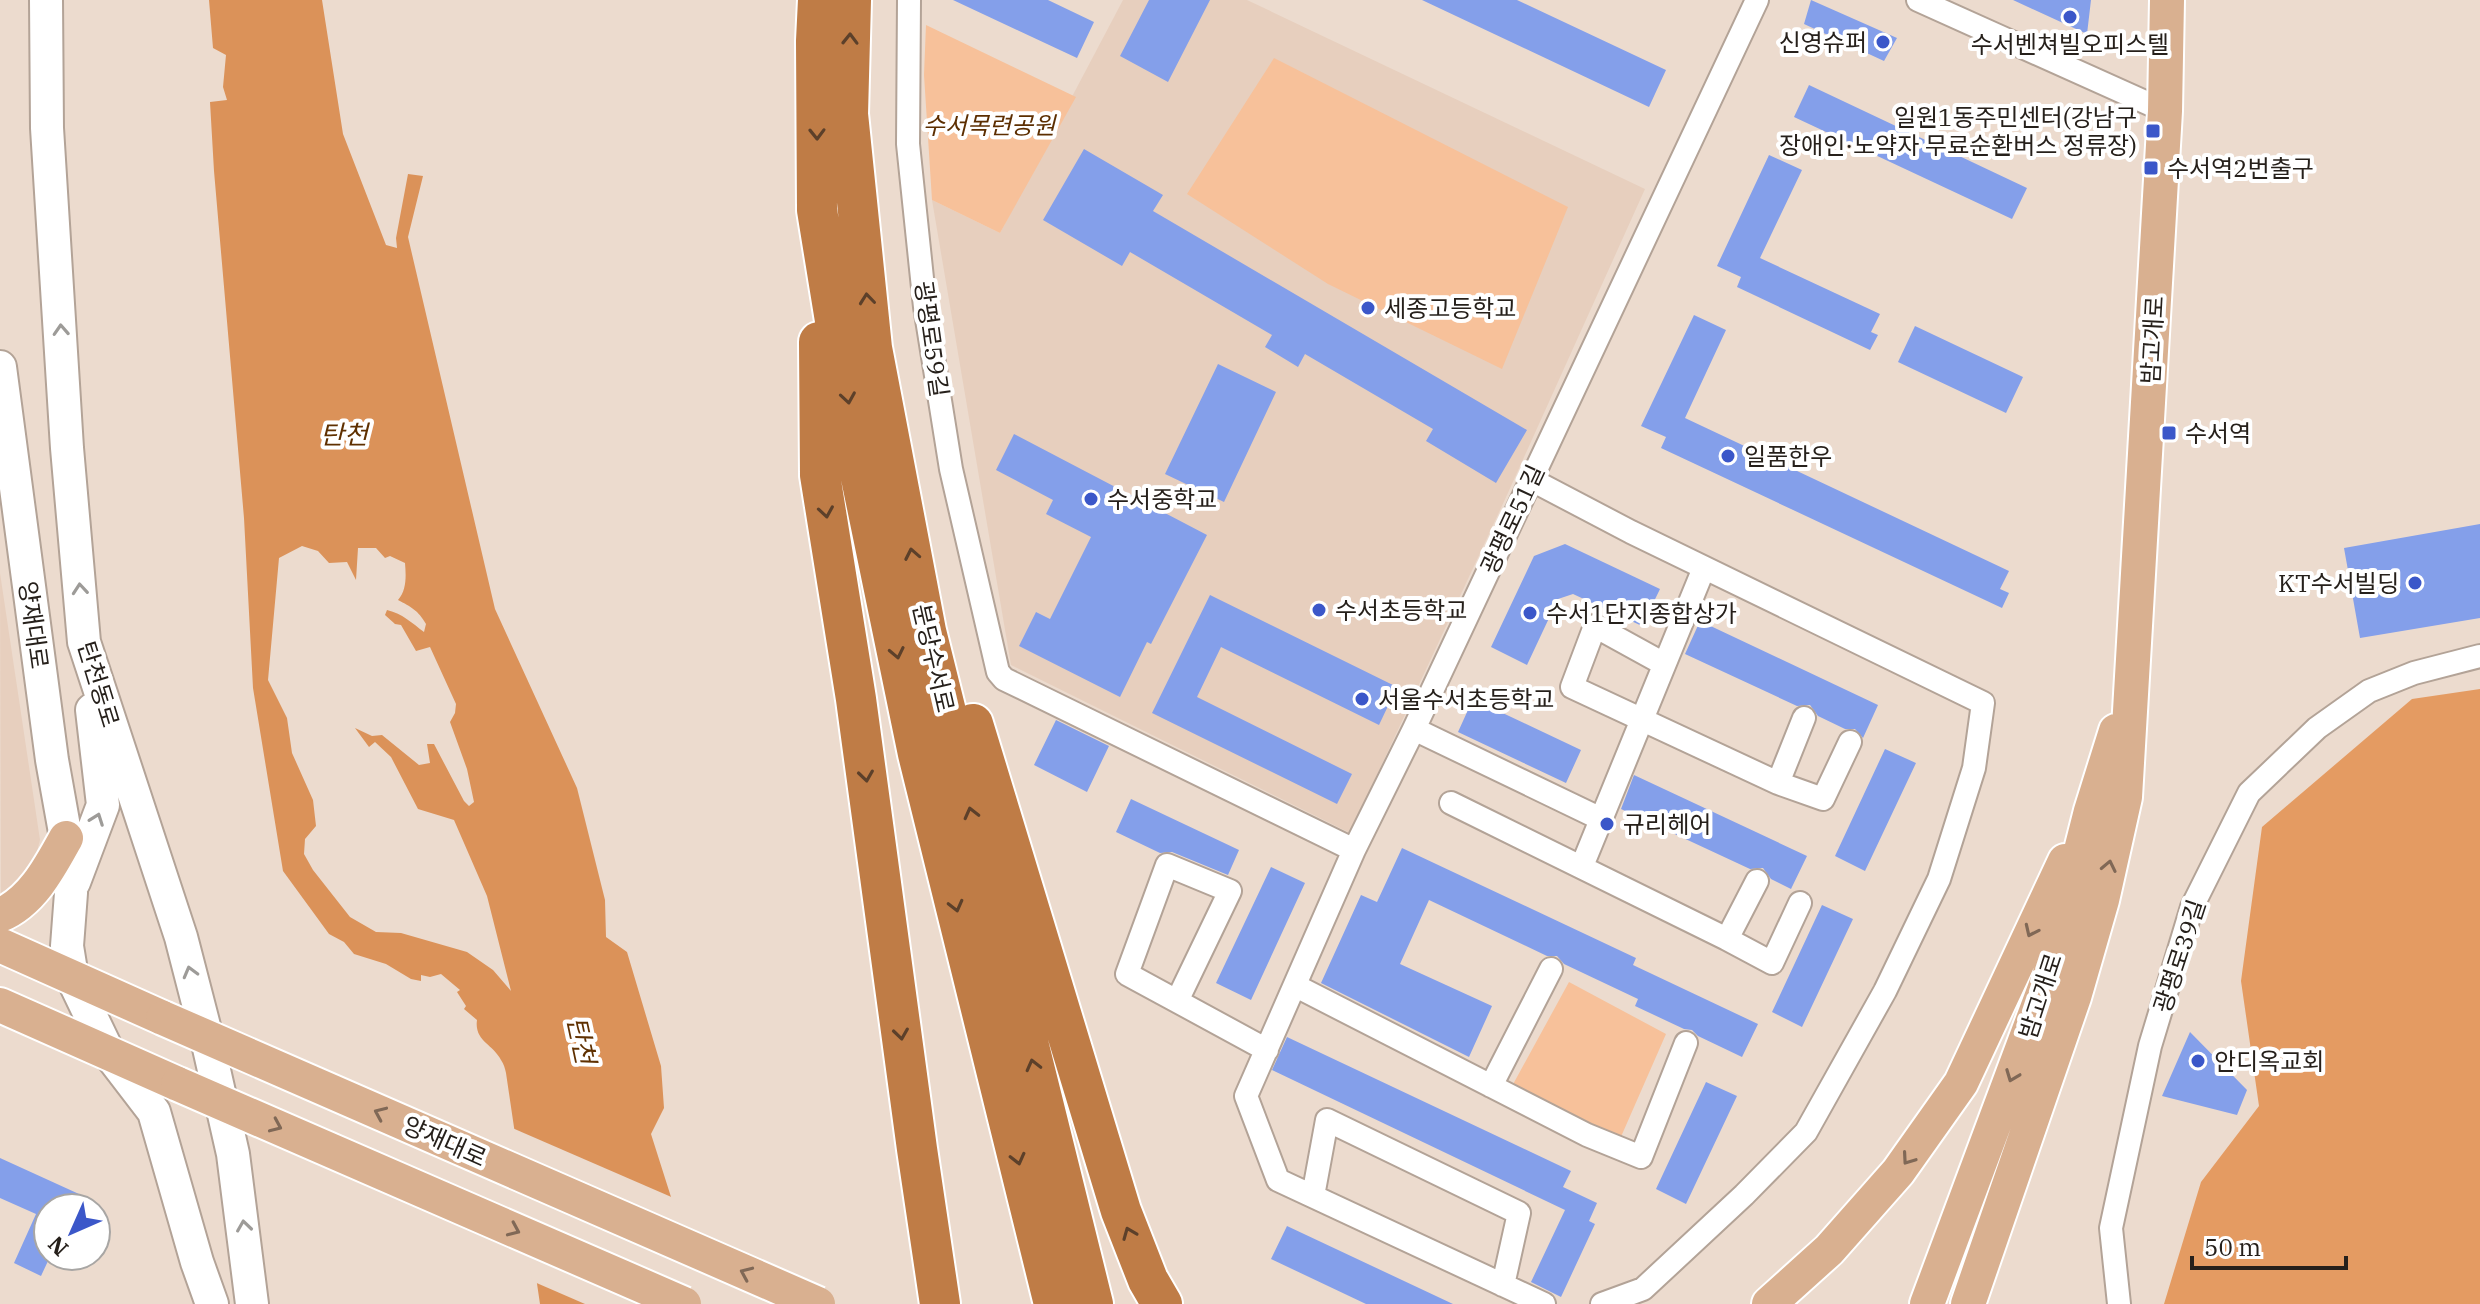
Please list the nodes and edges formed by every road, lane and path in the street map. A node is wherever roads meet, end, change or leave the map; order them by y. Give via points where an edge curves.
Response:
1 (46, 0) edge
2 (818, 0) edge
3 (851, 0) edge
4 (909, 0) edge
5 (1757, 0) edge
6 (1918, 0) edge
7 (2167, 0) edge
8 (2165, 111) junction
9 (817, 210) junction
10 (0, 367) edge
11 (1530, 479) junction
12 (1704, 568) junction
13 (926, 631) junction
14 (84, 642) junction
15 (2480, 656) edge
16 (1664, 664) junction
17 (2133, 681) junction
18 (1804, 718) dead end
19 (1642, 720) junction
20 (1414, 729) junction
21 (1850, 742) dead end
22 (1778, 783) junction
23 (1451, 803) dead end
24 (2091, 811) junction
25 (1601, 819) junction
26 (66, 838) junction
27 (1354, 850) junction
28 (1582, 866) junction
29 (1757, 881) dead end
30 (71, 893) junction
31 (1800, 903) dead end
32 (0, 915) edge
33 (1727, 939) junction
34 (0, 945) edge
35 (1551, 969) dead end
36 (72, 977) junction
37 (1296, 986) junction
38 (1177, 1001) junction
39 (0, 1005) edge
40 (1686, 1043) dead end
41 (1267, 1050) junction
42 (108, 1052) junction
43 (1491, 1086) junction
44 (1313, 1196) junction
45 (2001, 1207) junction
46 (1503, 1285) junction
47 (212, 1304) edge
48 (252, 1304) edge
49 (684, 1304) edge
50 (818, 1304) edge
51 (940, 1304) edge
52 (1054, 1304) edge
53 (1093, 1304) edge
54 (1162, 1304) edge
55 (1544, 1304) edge
56 (1602, 1304) edge
57 (1769, 1304) edge
58 (1927, 1304) edge
59 (1968, 1304) edge
60 (1982, 1304) edge
61 (2119, 1304) edge

14 -> 1 street, 탄천동로 via 47,128
2 -> 9 highway, 분당수서로
13 -> 3 highway, 분당수서로 via 872,348 848,114
4 - 27 street, 광평로59길 via 908,144 925,307 951,469 998,672
5 - 11 street, 광평로51길
6 - 8 street
7 - 8 main road, 밤고개로
8 - 17 main road, 밤고개로
9 -> 51 highway via 820,475
9 -> 52 highway, 분당수서로 via 859,468 918,754
10 - 26 street, 양재대로
11 - 12 street
11 - 20 street, 광평로51길
12 - 16 street
12 - 56 street via 1983,703 1976,755 1939,879 1885,991 1806,1132 1643,1289
53 -> 13 highway, 분당수서로
54 -> 13 highway via 1121,1211 978,734
30 -> 14 street via 103,805
48 -> 14 street, 탄천동로 via 233,1154 204,1026 181,937
15 - 61 street, 광평로39길 via 2369,691 2317,728 2249,793 2192,907 2150,1046 2111,1228
16 - 19 street
16 - 19 street via 1595,626 1572,687
17 - 24 main road, 밤고개로
45 -> 17 main road, 밤고개로 via 2102,900 2125,797
18 - 22 street
19 - 22 street
19 - 25 street
20 - 25 street
20 - 27 street, 광평로51길
21 - 22 street via 1823,799
23 - 28 street
24 -> 57 main road via 1961,1083 1898,1172 1829,1250
24 -> 58 main road, 밤고개로 via 2049,977
25 - 28 street
26 - 30 street, 양재대로
26 - 32 main road via 45,877
27 - 37 street, 광평로51길
28 - 33 street
29 - 33 street
30 - 36 street, 양재대로 via 67,946
31 - 33 street via 1772,963
34 - 36 main road, 양재대로
35 - 43 street
36 - 42 street, 양재대로
50 -> 36 main road, 양재대로, bridge
37 - 41 street, 광평로51길
37 - 43 street
38 - 38 street via 1127,974 1167,865 1230,891
38 - 41 street
39 - 42 main road
40 - 43 street via 1641,1157
41 - 44 street, 광평로51길 via 1246,1096 1278,1180
42 - 47 street via 154,1112
42 -> 49 main road, bridge
44 - 46 street, 광평로51길
44 - 46 street via 1327,1120 1519,1213
45 - 59 main road, 밤고개로
45 - 60 main road
46 - 55 street, 광평로51길

